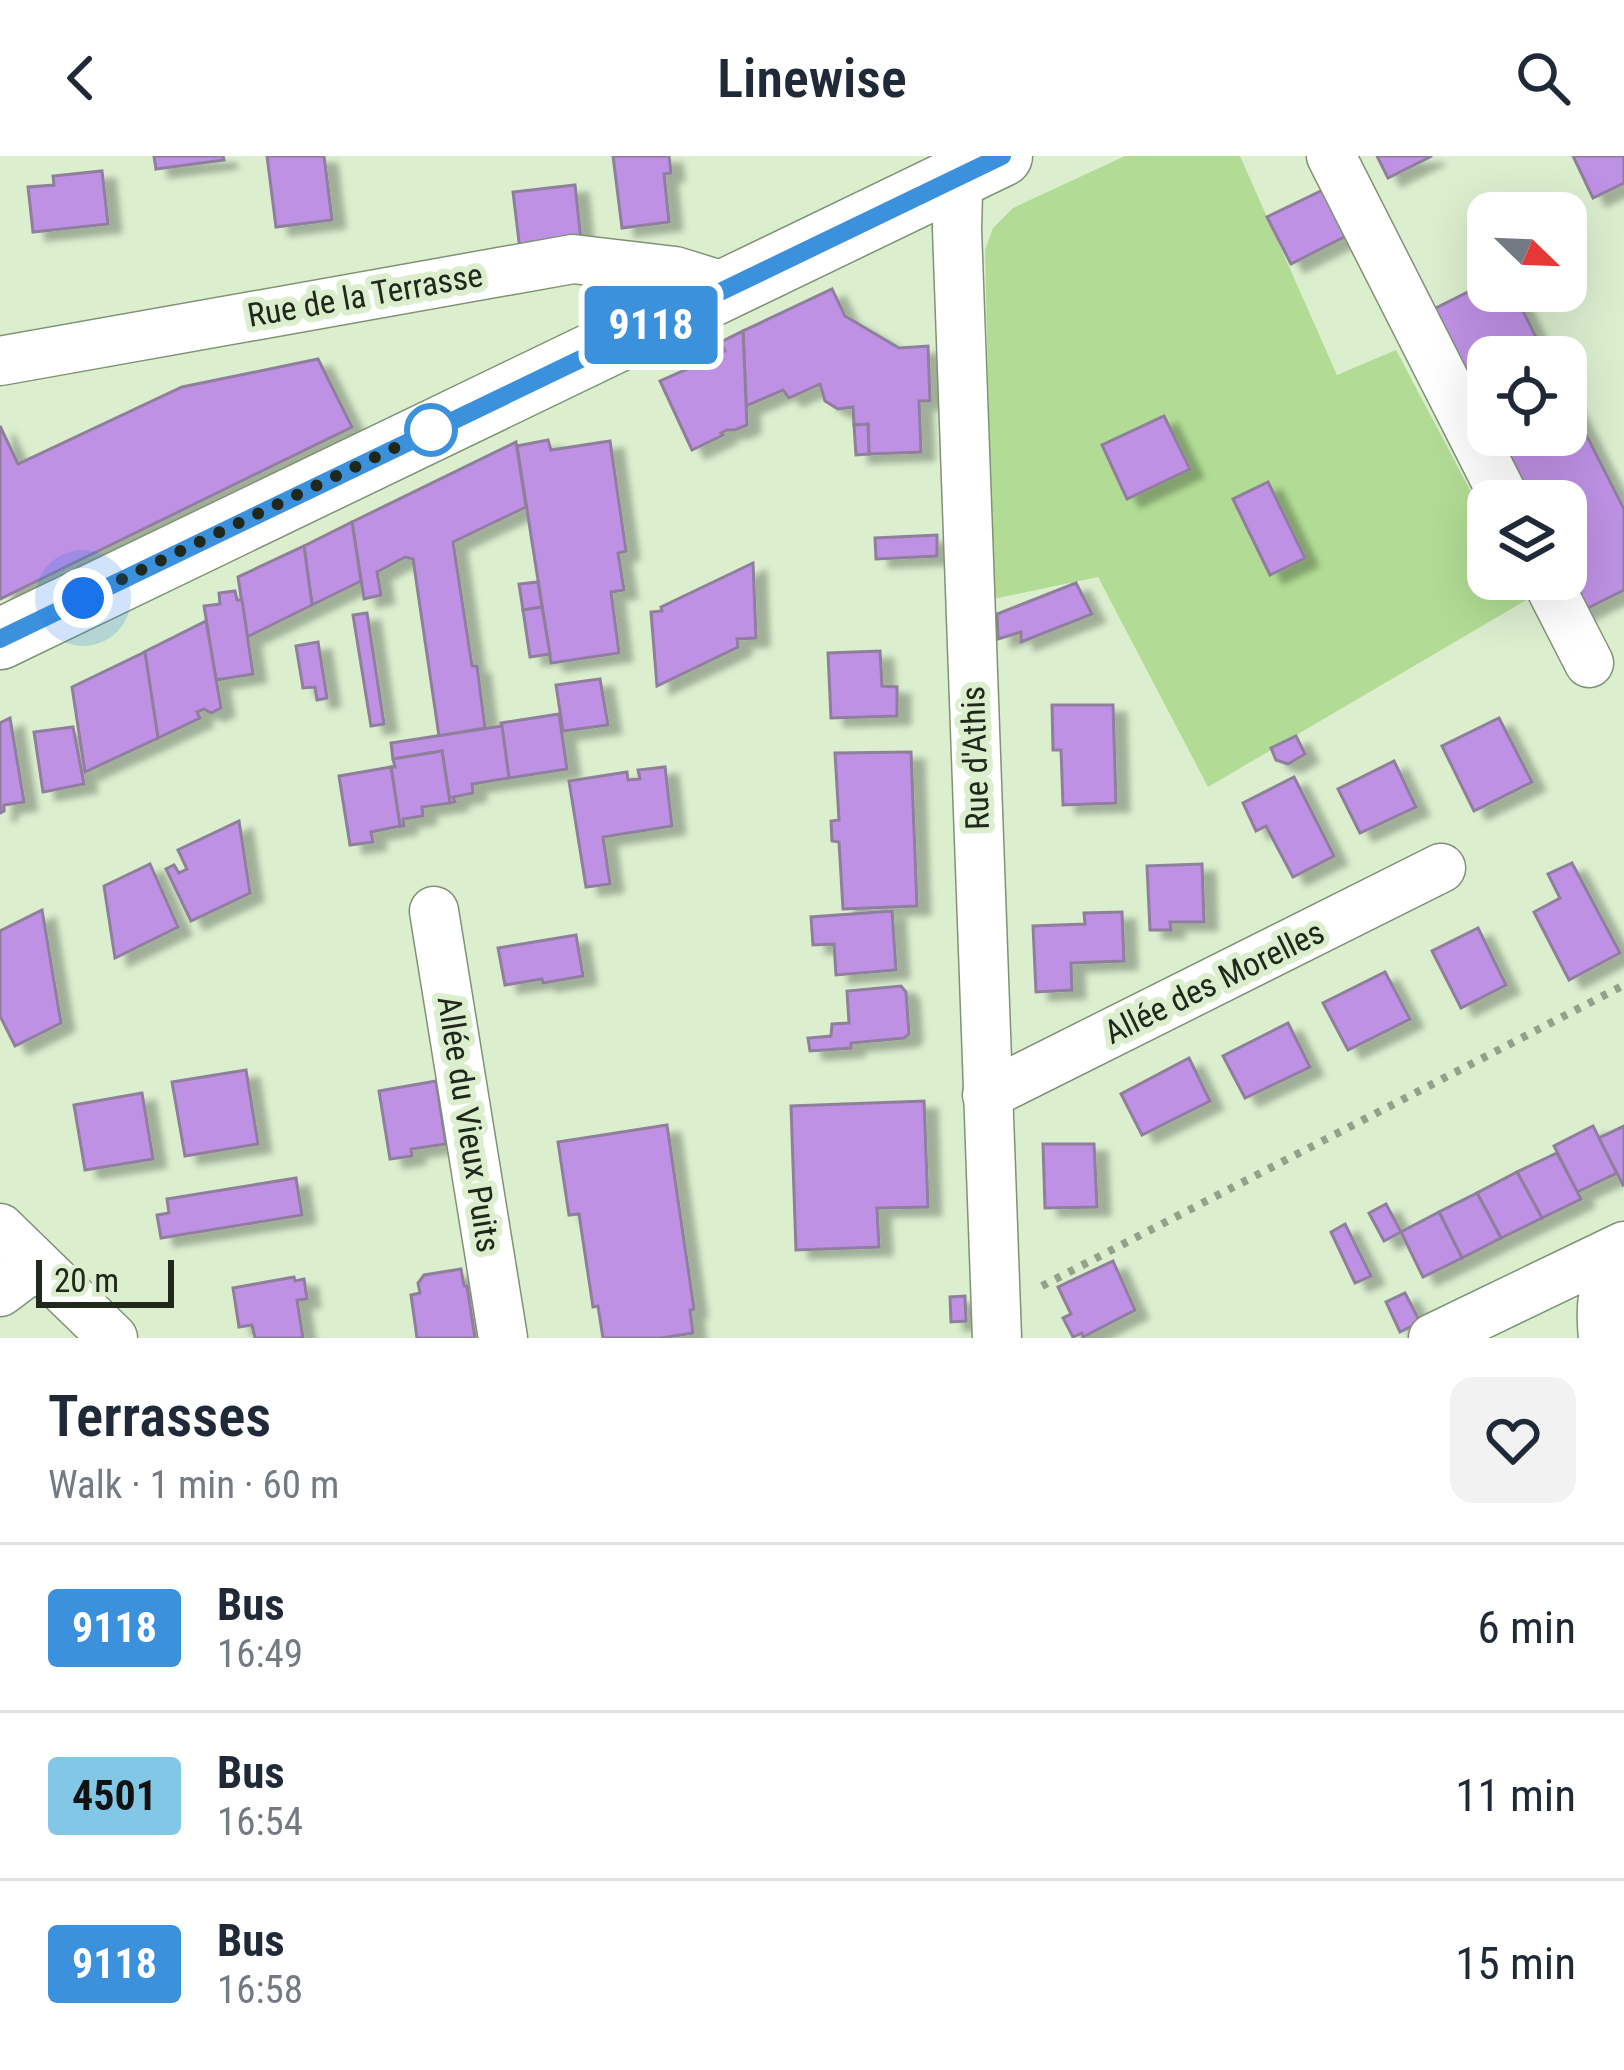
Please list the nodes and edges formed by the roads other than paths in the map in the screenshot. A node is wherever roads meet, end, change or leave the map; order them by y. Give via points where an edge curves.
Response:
1 (1331, 156) edge
2 (973, 163) edge
3 (730, 288) junction
4 (0, 361) edge
5 (1495, 480) edge
6 (1556, 600) edge
7 (0, 639) edge
8 (1588, 663) dead end
9 (1441, 868) dead end
10 (434, 910) dead end
11 (987, 1095) junction
12 (0, 1228) edge
13 (1624, 1248) edge
14 (18, 1279) edge
15 (997, 1320) edge
16 (113, 1338) edge
17 (503, 1338) edge
18 (1433, 1338) edge
19 (1603, 1338) edge

1 - 5 street
2 - 3 main road
2 - 11 street, Rue d'Athis via 957,229
3 - 4 street, Rue de la Terrasse via 675,271 573,259
3 - 7 main road
6 - 8 street
9 - 11 street, Allée des Morelles
10 - 17 street, Allée du Vieux Puits
11 - 15 street, Rue d'Athis
12 - 14 street
13 - 18 street
13 - 19 street via 1606,1280
14 - 16 street

